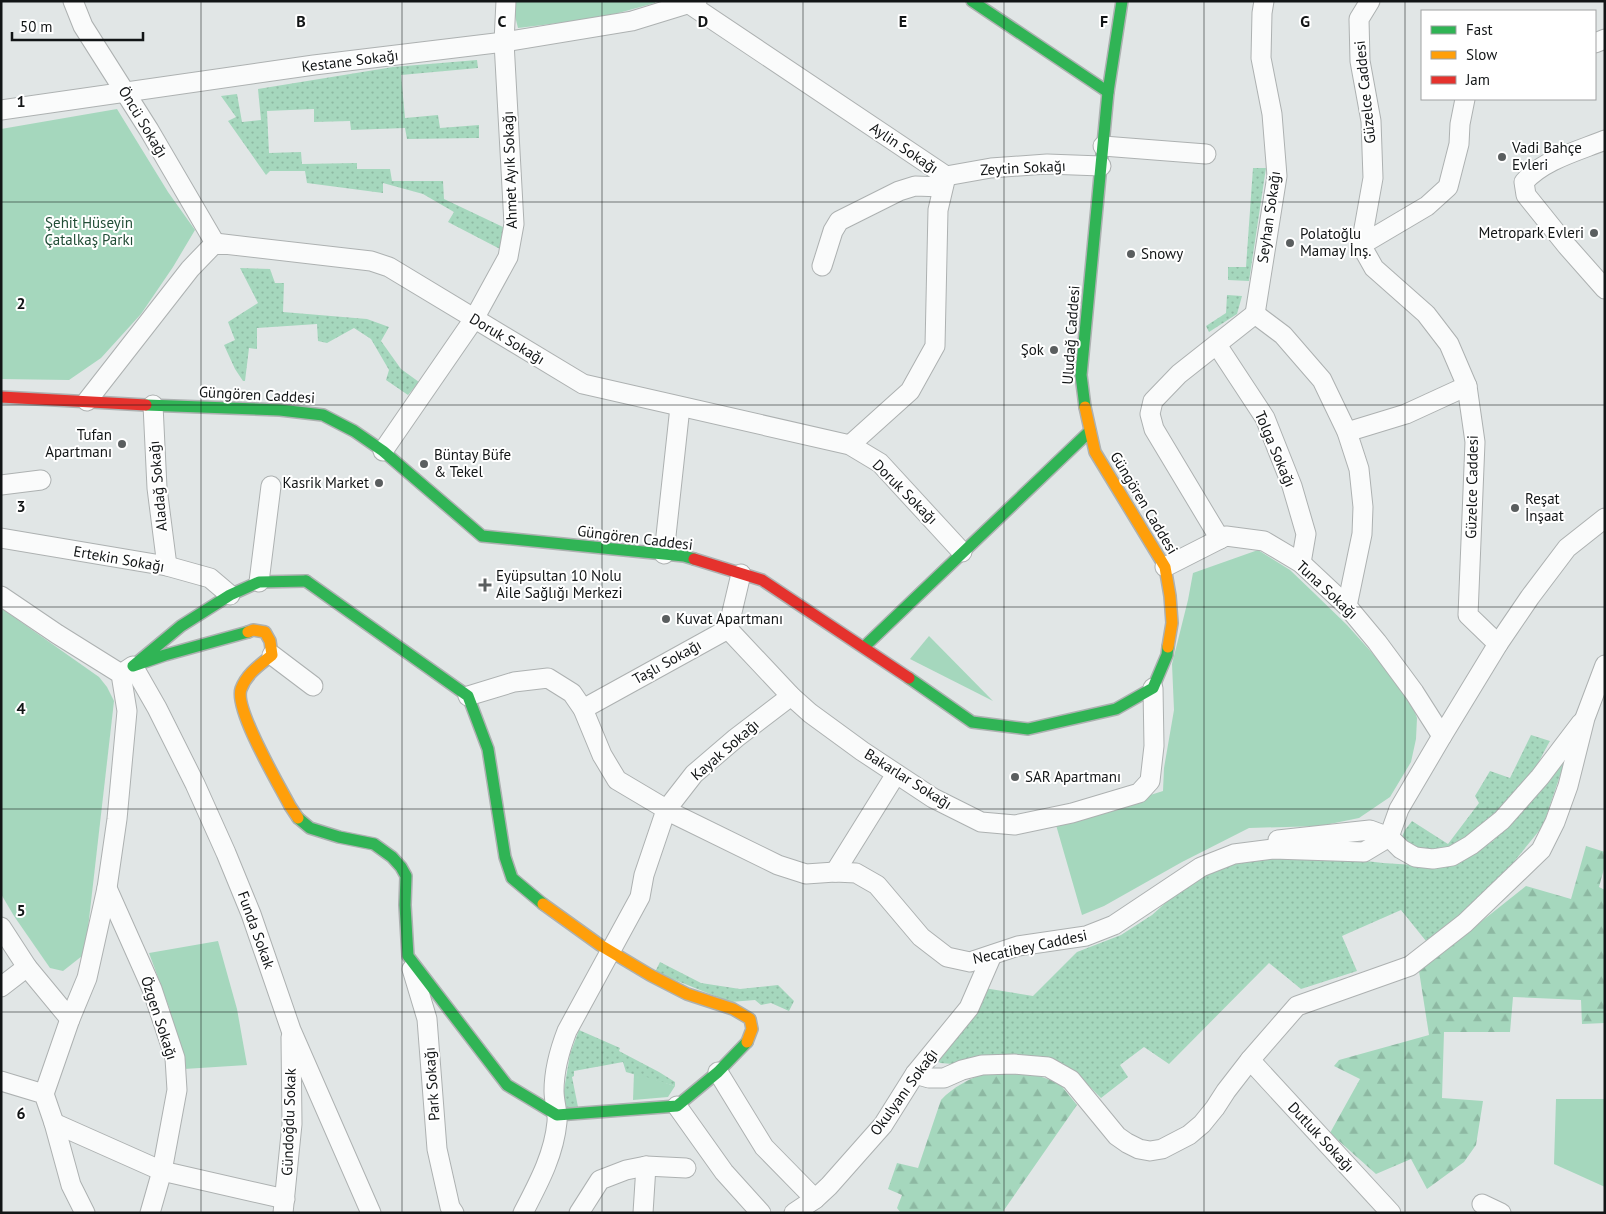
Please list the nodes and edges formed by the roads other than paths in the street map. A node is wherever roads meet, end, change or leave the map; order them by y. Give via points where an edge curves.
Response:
1 (73, 1) edge
2 (506, 1) edge
3 (972, 1) edge
4 (1122, 1) edge
5 (1264, 1) edge
6 (1370, 1) edge
7 (691, 2) edge
8 (504, 42) junction
9 (125, 92) junction
10 (1108, 92) junction
11 (1465, 100) edge
12 (1, 110) edge
13 (1605, 140) edge
14 (1103, 146) junction
15 (1206, 154) dead end
16 (1101, 166) junction
17 (944, 182) junction
18 (215, 243) junction
19 (1361, 245) junction
20 (822, 266) dead end
21 (1605, 289) edge
22 (1255, 314) junction
23 (474, 319) junction
24 (1217, 345) junction
25 (1466, 386) junction
26 (1, 397) edge
27 (87, 401) junction
28 (153, 405) junction
29 (680, 407) junction
30 (1090, 431) junction
31 (1348, 432) junction
32 (850, 445) junction
33 (383, 451) junction
34 (41, 480) dead end
35 (1, 485) edge
36 (271, 486) dead end
37 (1605, 518) edge
38 (1, 538) edge
39 (1220, 539) junction
40 (962, 552) junction
41 (664, 554) junction
42 (1301, 563) junction
43 (167, 566) junction
44 (1165, 567) junction
45 (740, 574) junction
46 (259, 582) junction
47 (230, 595) junction
48 (1, 596) edge
49 (1347, 606) junction
50 (728, 629) junction
51 (1498, 644) junction
52 (864, 647) junction
53 (272, 655) junction
54 (1605, 665) edge
55 (127, 670) junction
56 (312, 686) dead end
57 (1153, 688) junction
58 (468, 696) junction
59 (791, 696) junction
60 (583, 709) junction
61 (1585, 718) junction
62 (1442, 736) junction
63 (896, 774) junction
64 (666, 810) junction
65 (1389, 837) junction
66 (835, 872) junction
67 (107, 888) junction
68 (1, 927) edge
69 (610, 950) junction
70 (992, 955) junction
71 (408, 956) junction
72 (28, 967) junction
73 (1, 987) edge
74 (70, 1018) junction
75 (291, 1030) junction
76 (1250, 1060) junction
77 (718, 1072) junction
78 (915, 1074) junction
79 (1, 1081) edge
80 (44, 1094) junction
81 (677, 1106) junction
82 (557, 1115) junction
83 (54, 1123) junction
84 (646, 1166) junction
85 (686, 1168) dead end
86 (162, 1170) junction
87 (815, 1199) junction
88 (1482, 1204) dead end
89 (284, 1206) edge
90 (85, 1213) edge
91 (150, 1213) edge
92 (371, 1213) edge
93 (454, 1213) edge
94 (523, 1213) edge
95 (579, 1213) edge
96 (643, 1213) edge
97 (760, 1213) edge
98 (794, 1213) edge
99 (1391, 1213) edge
100 (1501, 1213) edge

1 - 9 street, Öncü Sokağı via 83,26
2 - 8 street, Ahmet Ayık Sokağı
3 - 10 main road
4 - 10 main road, Uludağ Caddesi
5 - 22 street, Seyhan Sokağı via 1260,58 1272,114 1278,176
6 - 19 street, Güzelce Caddesi via 1359,19 1360,61 1370,121 1372,178
7 - 8 street, Kestane Sokağı via 632,21
7 - 17 street, Aylin Sokağı
8 - 9 street, Kestane Sokağı
8 - 23 street, Ahmet Ayık Sokağı via 514,224 508,257
9 - 12 street, Kestane Sokağı
9 - 18 street, Öncü Sokağı
10 - 14 main road, Uludağ Caddesi
11 - 19 street via 1459,144 1448,187 1427,206
13 - 21 street via 1533,172 1524,182 1526,195
14 - 15 street
14 - 16 main road, Uludağ Caddesi
16 - 17 street, Zeytin Sokağı via 1047,164 991,168
16 - 30 main road, Uludağ Caddesi via 1081,375
17 - 20 street, Zeytin Sokağı via 899,191 840,221 833,230
17 - 32 street, Aylin Sokağı via 938,210 935,346 910,390
18 - 23 street, Doruk Sokağı via 371,261 389,267
18 - 27 street via 190,269
19 - 25 street, Güzelce Caddesi via 1374,268 1426,314 1449,344
22 - 24 street
22 - 31 street via 1283,335 1322,380
23 - 29 street, Doruk Sokağı via 583,384
23 - 33 street, Ahmet Ayık Sokağı
24 - 39 street via 1180,374 1153,401 1150,414 1154,429
24 - 42 street, Tolga Sokağı via 1265,418 1292,486 1306,534
25 - 31 street via 1406,414
25 - 51 street, Güzelce Caddesi via 1475,442 1468,615
26 - 27 main road, Güngören Caddesi
27 - 28 main road, Güngören Caddesi
28 - 33 main road, Güngören Caddesi via 323,414
28 - 43 street, Aladağ Sokağı via 157,488
29 - 32 street, Doruk Sokağı
29 - 41 street
30 - 40 main road
30 - 44 main road, Güngören Caddesi via 1095,452
31 - 49 street via 1359,469 1363,507 1362,534
32 - 40 street, Doruk Sokağı via 880,463
33 - 41 main road, Güngören Caddesi via 482,536
34 - 35 street
36 - 46 street
37 - 51 street via 1567,548
38 - 43 street, Ertekin Sokağı
39 - 42 street, Tuna Sokağı via 1226,536 1264,541
39 - 44 street, Tuna Sokağı
40 - 52 main road
41 - 45 main road, Güngören Caddesi via 684,556
42 - 49 street, Tuna Sokağı
43 - 47 street, Ertekin Sokağı via 210,578
44 - 57 main road, Güngören Caddesi via 1172,622 1167,655
45 - 50 street
45 - 52 main road, Güngören Caddesi via 762,580
46 - 47 main road
46 - 58 main road via 306,581
47 - 55 main road via 181,626
48 - 55 street via 57,634
49 - 62 street, Tuna Sokağı via 1397,668
50 - 59 street, Bakarlar Sokağı
50 - 60 street, Taşlı Sokağı
51 - 62 street
52 - 57 main road, Güngören Caddesi via 972,722 1028,729 1116,708
53 - 55 main road via 265,632 253,630 165,655
53 - 56 street
53 - 71 main road via 248,675 240,691 247,723 299,818 310,828 374,844 401,867 406,876
54 - 61 street
55 - 67 street via 127,712
55 - 75 street, Funda Sokak via 157,708 195,784 251,914
57 - 63 street, Bakarlar Sokağı via 1154,746 1150,781 1139,793 1072,813 1015,825 981,822 933,798
58 - 60 street, Necatibey Caddesi via 514,682 548,678 572,693
58 - 69 main road via 488,749 505,857 512,878 537,900
59 - 63 street, Bakarlar Sokağı
59 - 64 street, Kayak Sokağı via 694,774
60 - 64 street, Necatibey Caddesi via 602,755 617,780
61 - 65 street via 1502,820 1471,845 1452,856 1433,859 1415,857
61 - 76 street via 1568,786 1542,850 1465,923 1410,966 1297,1006
62 - 65 street via 1399,809
63 - 66 street
64 - 66 street, Necatibey Caddesi via 778,865 806,874
64 - 69 street, Kayak Sokağı via 640,897
65 - 70 street, Necatibey Caddesi via 1370,830 1268,841 1201,867 1114,926 1086,936 1018,946
66 - 70 street, Necatibey Caddesi via 856,873 877,885 921,937 947,957 970,962
67 - 74 street via 87,978
67 - 86 street, Özgen Sokağı via 152,989 174,1058 176,1090
68 - 72 street
69 - 77 main road via 687,994 733,1009 750,1019 749,1040
69 - 82 street, Kayak Sokağı via 567,1031 560,1052 554,1090
70 - 78 street, Okulyanı Sokağı via 969,1008
71 - 82 main road via 507,1085
71 - 93 street, Park Sokağı via 427,1019 437,1149
72 - 73 street
72 - 74 street
74 - 80 street
75 - 89 street, Gündoğdu Sokak via 292,1124
75 - 92 street, Funda Sokak
76 - 78 street via 1195,1130 1175,1144 1150,1151 1139,1149 1117,1136 1071,1080 1048,1067 982,1065 944,1078
76 - 99 street, Dutluk Sokağı
77 - 81 main road
77 - 87 street via 764,1147
78 - 87 street, Okulyanı Sokağı via 883,1124
79 - 80 street
80 - 83 street
81 - 82 main road
81 - 97 street via 724,1172
82 - 94 street, Kayak Sokağı via 551,1152
83 - 86 street
83 - 90 street via 71,1185
84 - 85 street
84 - 95 street via 600,1180
84 - 96 street
86 - 89 street
86 - 91 street, Özgen Sokağı
87 - 98 street, Okulyanı Sokağı
88 - 100 street

